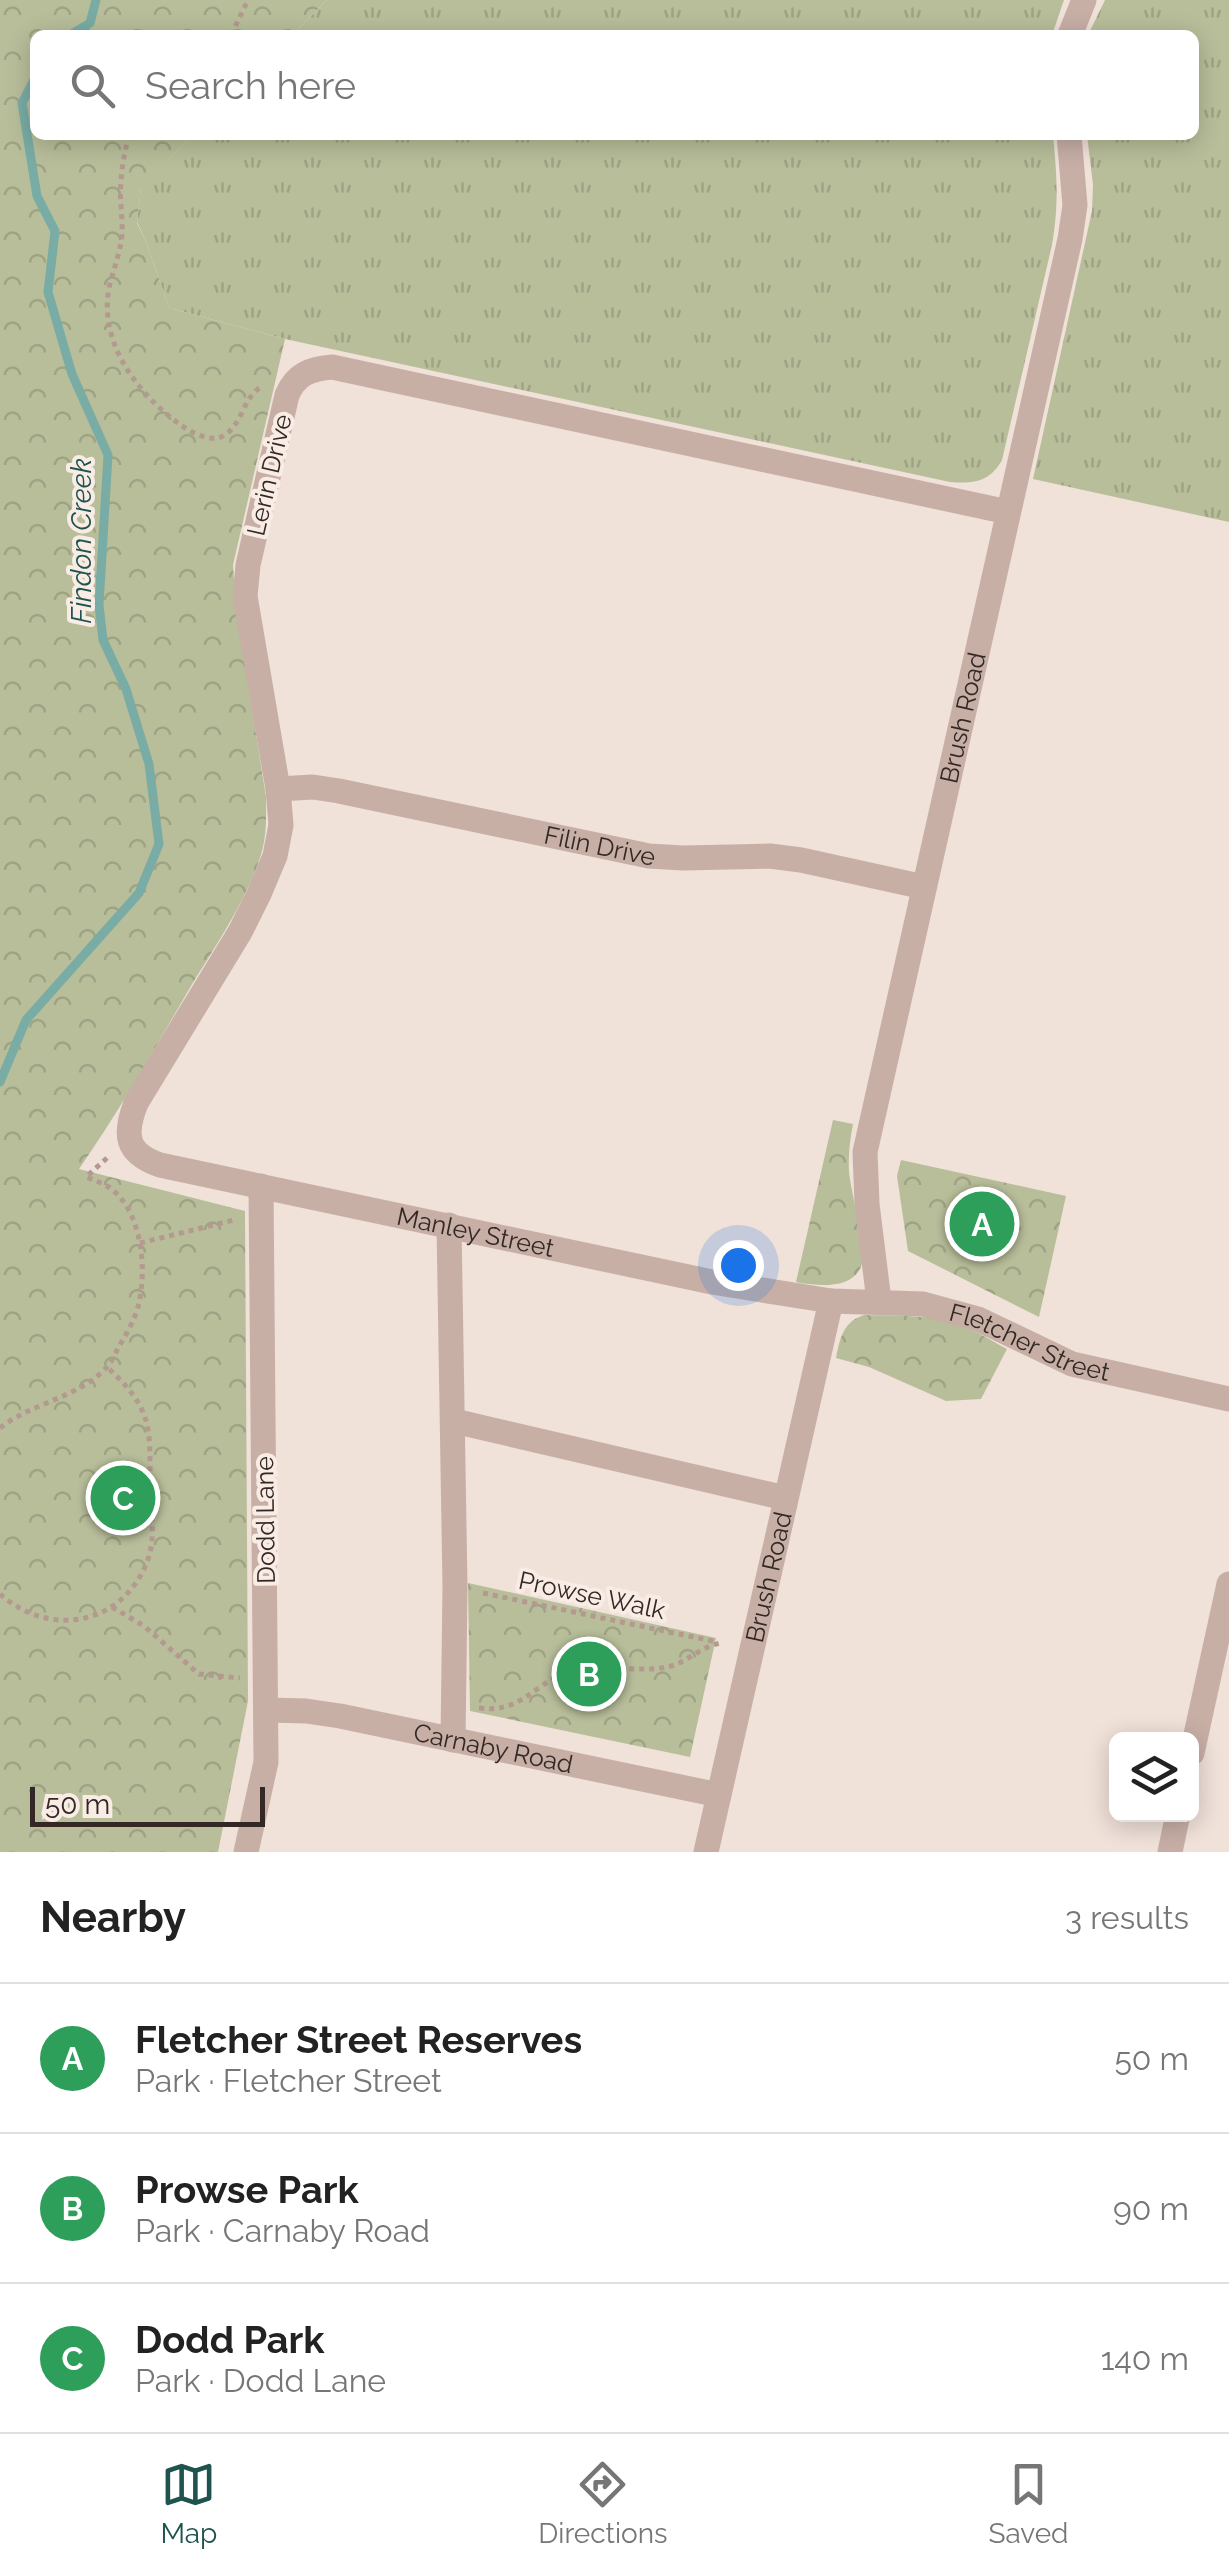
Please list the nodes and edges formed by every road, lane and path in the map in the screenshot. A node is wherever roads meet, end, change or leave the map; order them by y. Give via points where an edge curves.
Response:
1 (248, 0) edge
2 (1084, 0) edge
3 (233, 30) edge
4 (1072, 30) edge
5 (128, 140) edge
6 (1070, 140) edge
7 (289, 390) junction
8 (1008, 512) junction
9 (278, 788) junction
10 (924, 887) junction
11 (130, 1142) junction
12 (262, 1186) junction
13 (262, 1220) junction
14 (449, 1225) junction
15 (140, 1243) junction
16 (831, 1300) junction
17 (879, 1301) junction
18 (108, 1367) junction
19 (1229, 1399) edge
20 (454, 1422) junction
21 (0, 1428) edge
22 (785, 1498) junction
23 (1229, 1584) edge
24 (455, 1586) junction
25 (0, 1594) edge
26 (112, 1607) junction
27 (267, 1678) junction
28 (267, 1710) junction
29 (454, 1712) junction
30 (1197, 1732) edge
31 (453, 1740) junction
32 (719, 1796) junction
33 (1176, 1822) edge
34 (246, 1852) edge
35 (706, 1852) edge
36 (1170, 1852) edge

1 - 3 path
2 - 4 street
5 - 7 path via 120,184 122,237 107,311 123,362 158,408 213,438 224,436 259,388
6 - 8 street, Brush Road via 1075,214
7 - 8 street, Lerin Drive via 302,374 332,368
7 - 9 street, Lerin Drive via 245,596
8 - 10 street, Brush Road
9 - 10 street, Filin Drive via 339,791 649,856 770,856
9 - 11 street, Lerin Drive via 280,826 259,894 136,1103
10 - 17 street, Brush Road via 865,1152
11 - 12 street, Manley Street via 146,1160
11 - 15 path via 86,1178 124,1203
12 - 13 street, Dodd Lane
12 - 14 street, Manley Street
13 - 15 path
13 - 27 street, Dodd Lane
14 - 16 street, Manley Street via 712,1282
14 - 20 street
15 - 18 path via 138,1308
16 - 17 street, Fletcher Street
16 - 22 street, Brush Road
17 - 19 street, Fletcher Street via 950,1310 1072,1364
18 - 21 path
18 - 26 path via 146,1416 152,1458 148,1561
20 - 22 street
20 - 24 street
22 - 32 street, Brush Road
23 - 30 street
24 - 29 street
24 - 29 path, Prowse Walk via 720,1643 674,1665 588,1668 562,1674 503,1709 469,1706
25 - 26 path via 50,1620 72,1621
26 - 27 path via 199,1674
27 - 28 street, Dodd Lane
28 - 31 street, Carnaby Road via 340,1716
28 - 34 street, Dodd Lane via 266,1762
29 - 31 street
31 - 32 street, Carnaby Road
32 - 35 street, Brush Road
33 - 36 street

